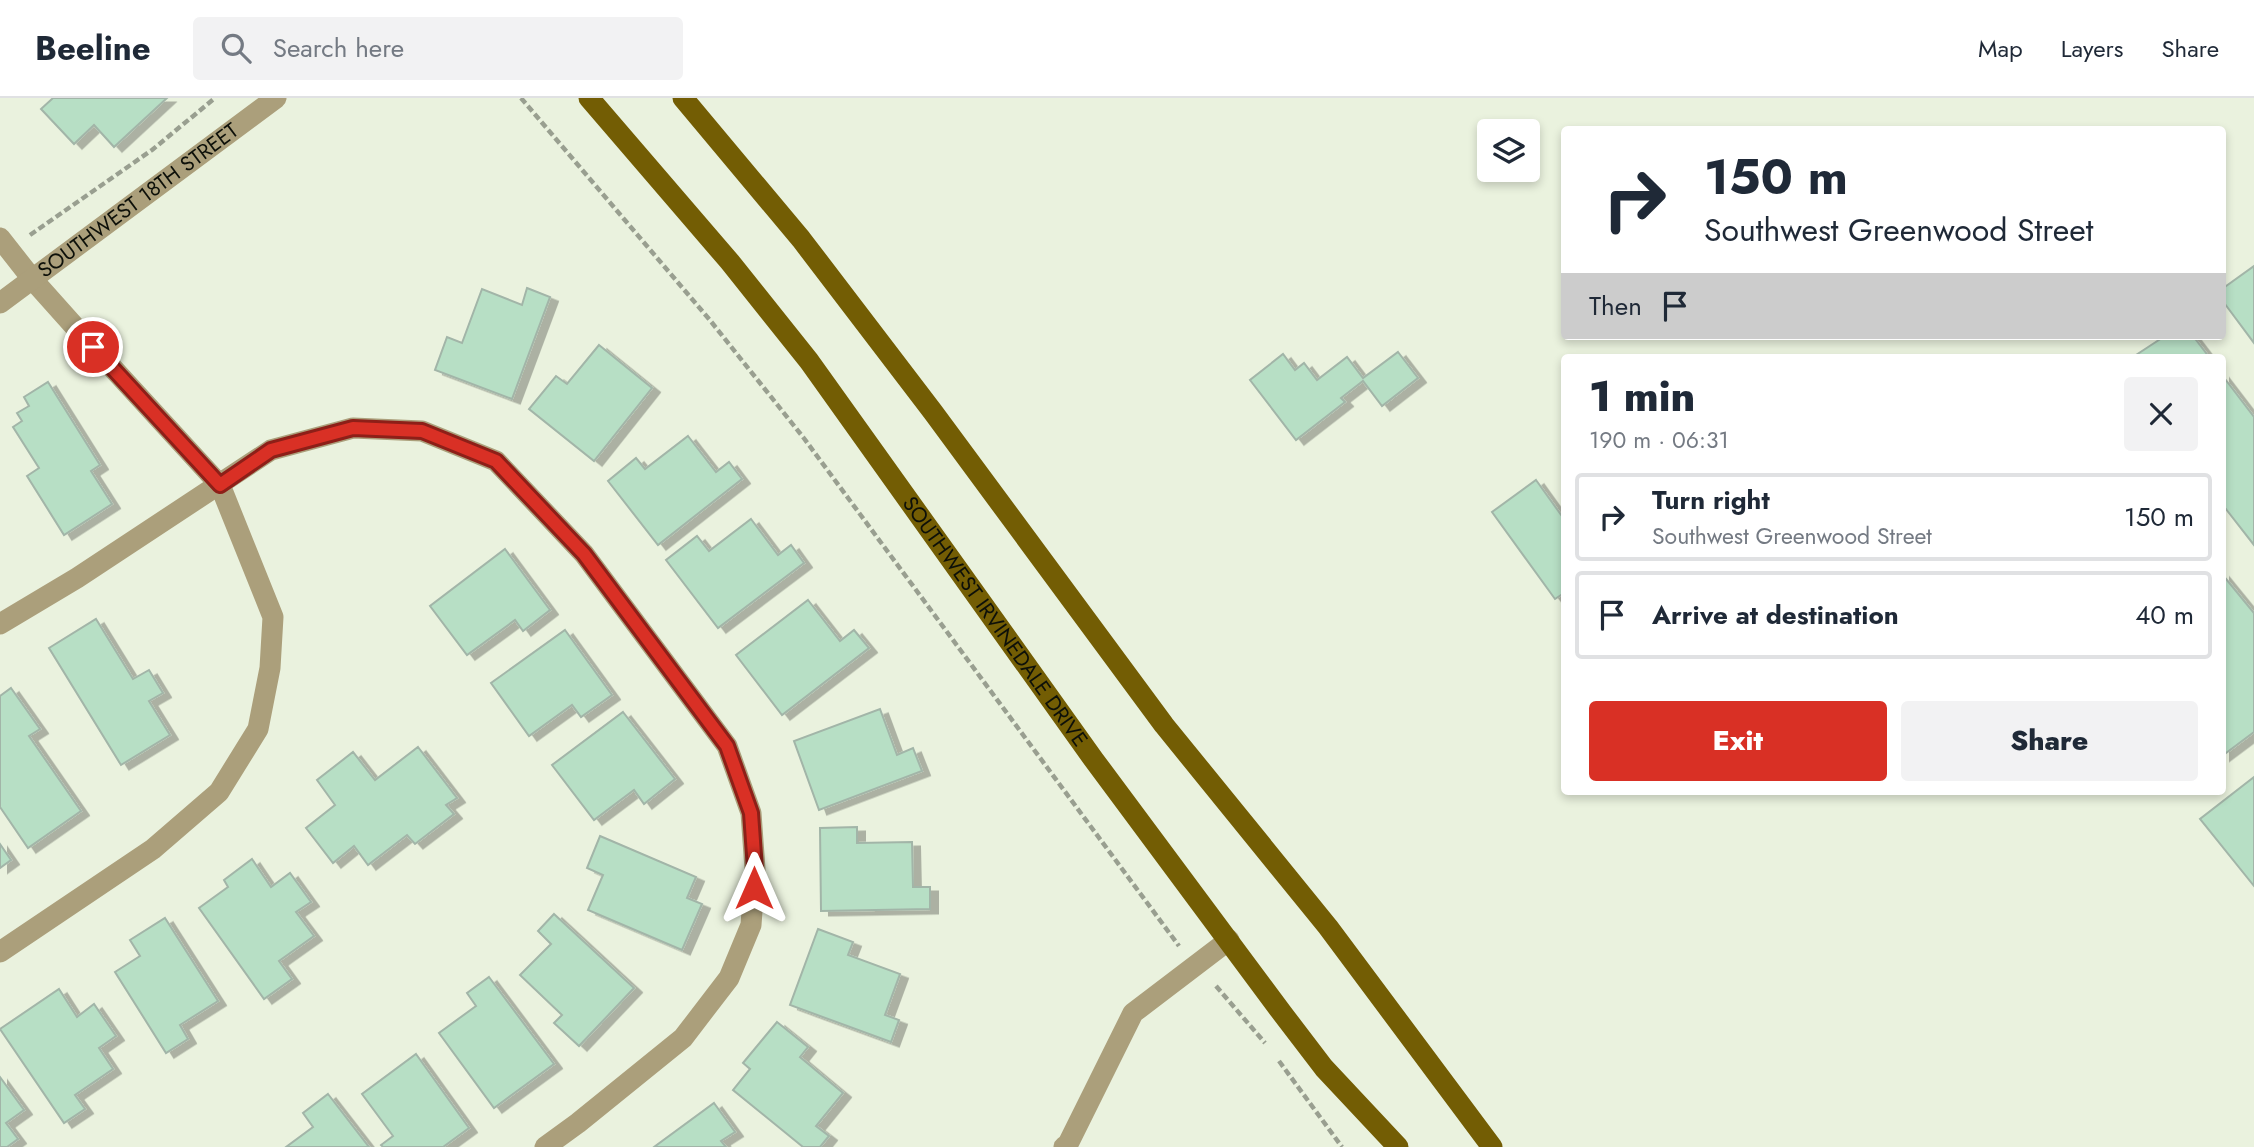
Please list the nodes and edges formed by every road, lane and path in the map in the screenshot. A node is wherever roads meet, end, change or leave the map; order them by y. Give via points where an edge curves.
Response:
1 (215, 98) edge
2 (276, 98) edge
3 (521, 98) edge
4 (589, 98) edge
5 (683, 98) edge
6 (5, 243) edge
7 (33, 280) junction
8 (0, 303) edge
9 (220, 485) junction
10 (0, 624) edge
11 (1229, 940) junction
12 (0, 952) edge
13 (1194, 965) junction
14 (1268, 1045) dead end
15 (1276, 1057) dead end
16 (545, 1147) edge
17 (1064, 1147) edge
18 (1342, 1147) edge
19 (1398, 1147) edge
20 (1492, 1147) edge

1 - 6 path via 152,150
2 - 7 street, SOUTHWEST 18TH STREET
3 - 13 path via 803,437
4 - 11 main road, SOUTHWEST IRVINEDALE DRIVE via 809,361 1094,760
5 - 20 main road via 801,239 1164,725 1328,927
6 - 7 street
7 - 8 street, SOUTHWEST 18TH STREET
7 - 9 street
9 - 10 street
9 - 12 street via 273,617 270,668 258,729 219,792 153,849
9 - 16 street via 271,450 353,428 422,431 496,461 584,554 727,746 751,813 755,869 751,925 729,978 683,1038
11 - 13 street
11 - 19 main road, SOUTHWEST IRVINEDALE DRIVE via 1324,1068
13 - 14 path
13 - 17 street via 1133,1013
15 - 18 path

